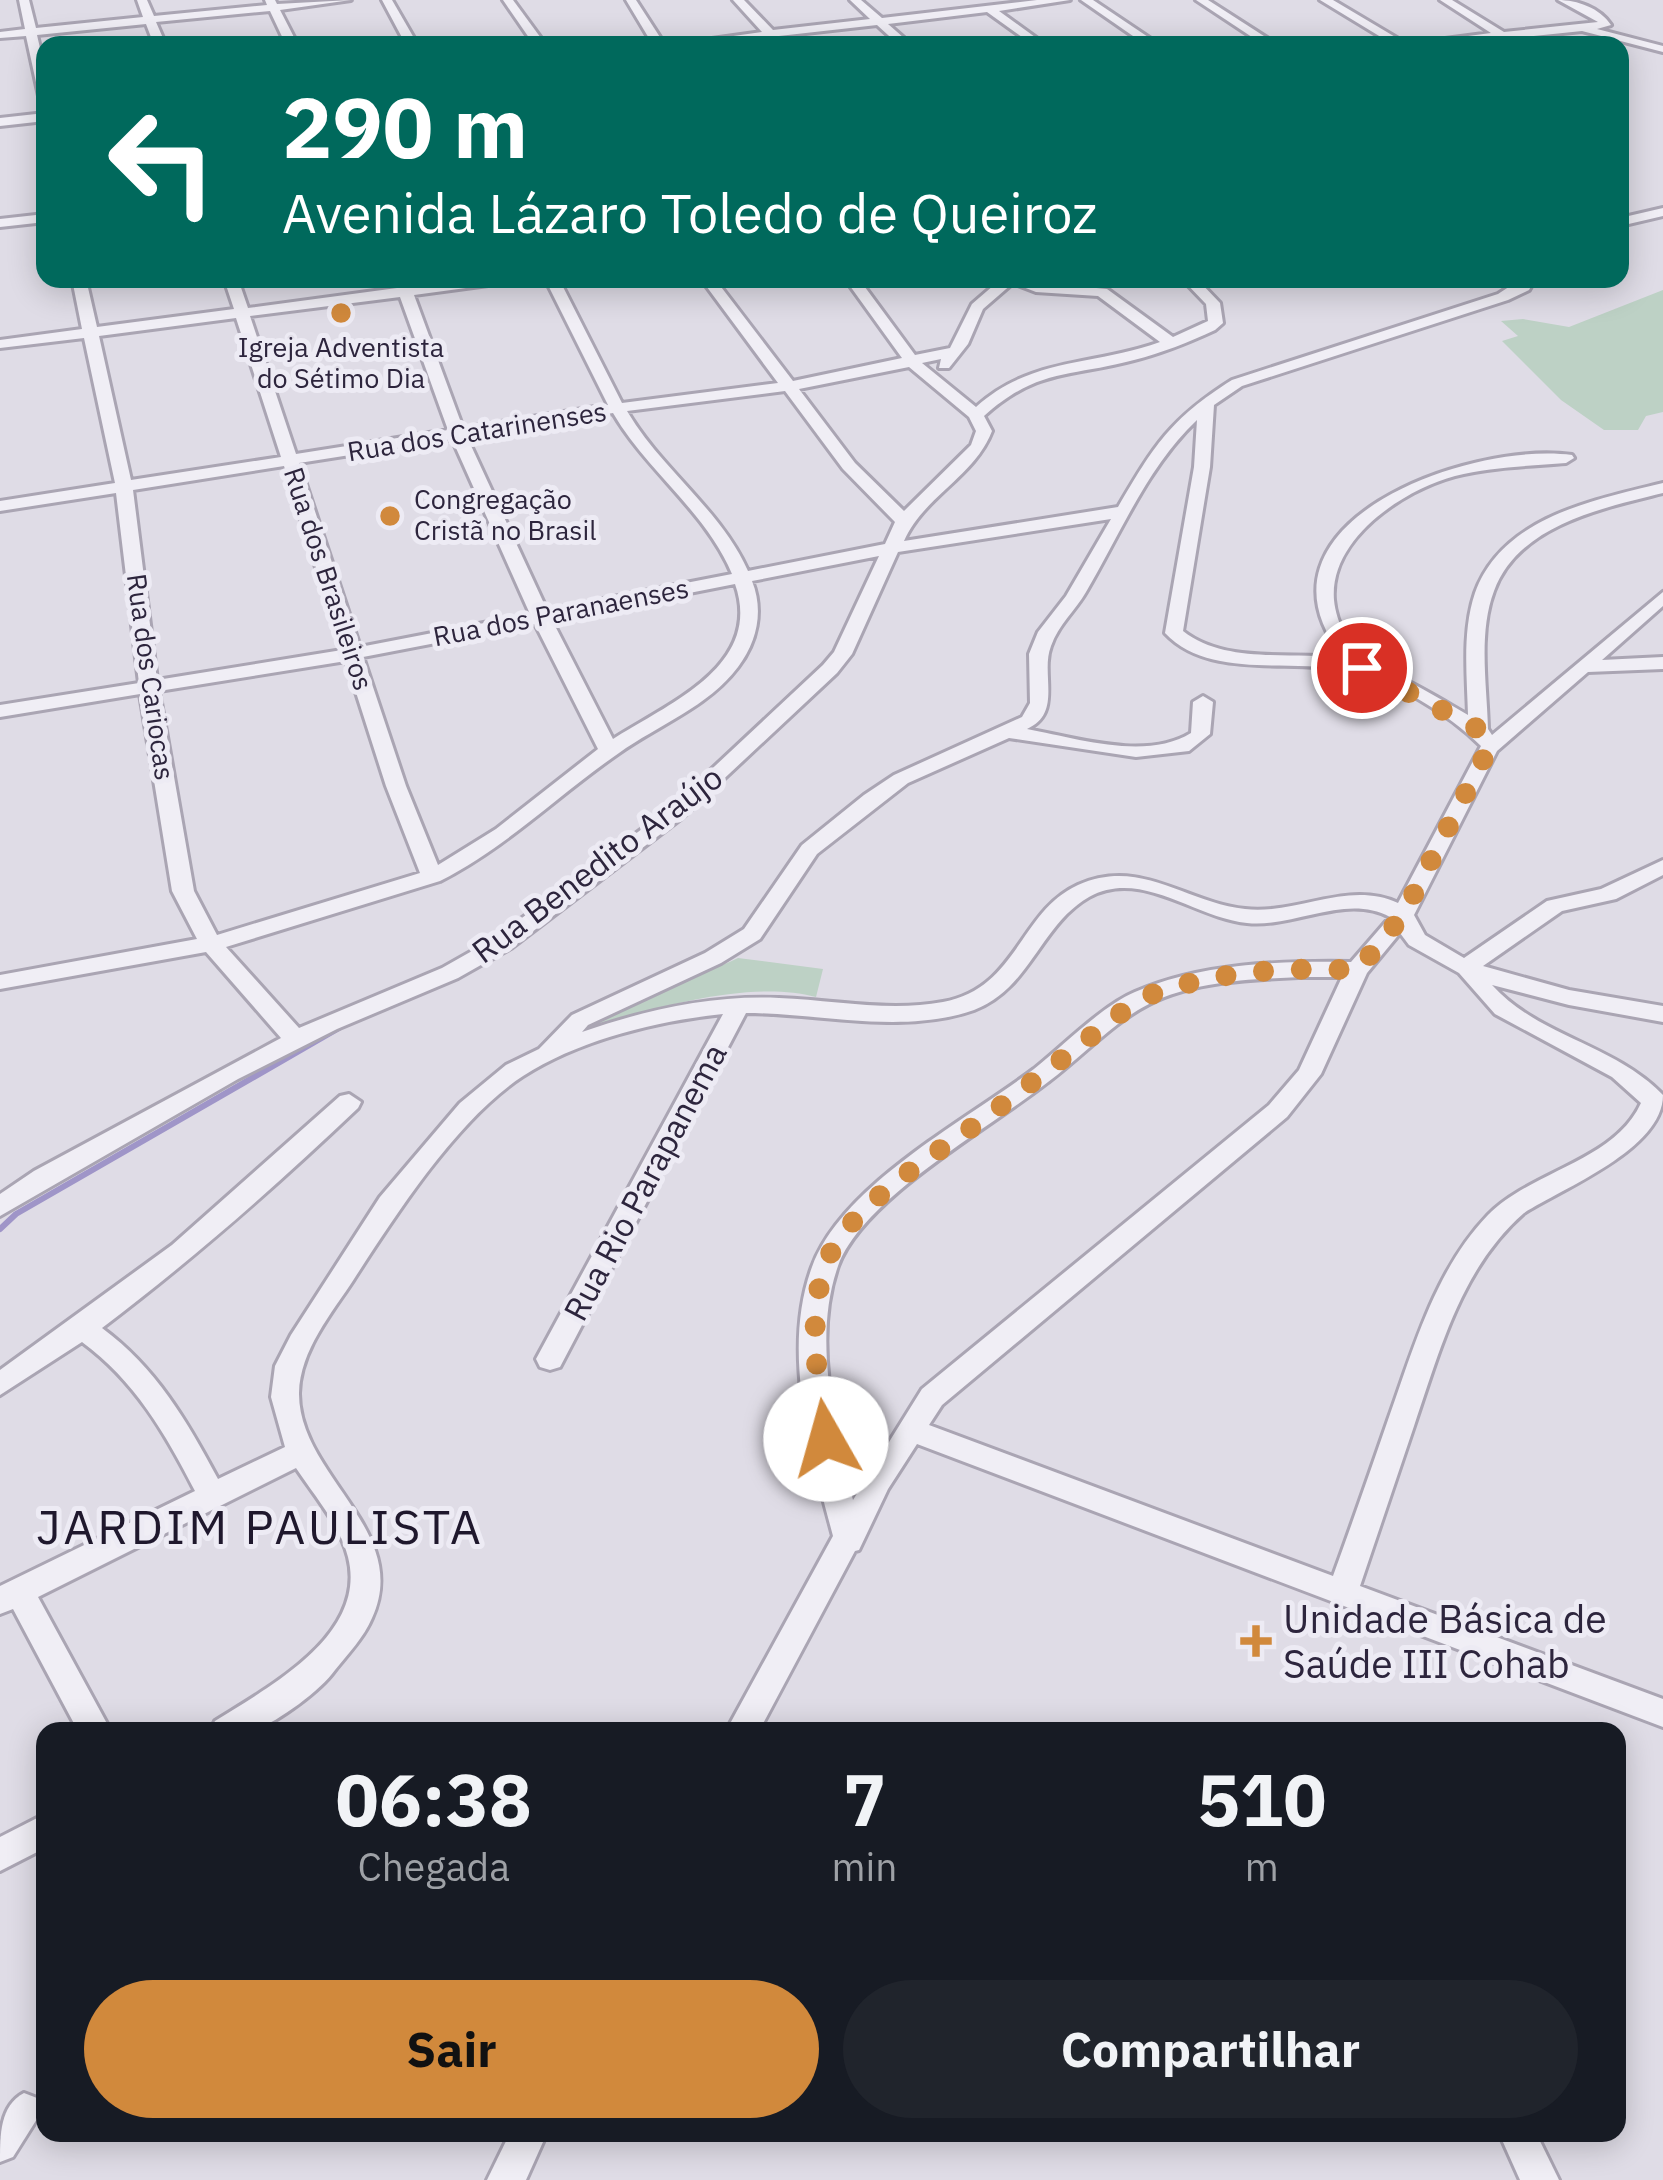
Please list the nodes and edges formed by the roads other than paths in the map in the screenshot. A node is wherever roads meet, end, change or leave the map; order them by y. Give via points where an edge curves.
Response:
1 (24, 0) edge
2 (142, 0) edge
3 (346, 0) edge
4 (388, 0) edge
5 (508, 0) edge
6 (631, 0) edge
7 (738, 0) edge
8 (855, 0) edge
9 (975, 0) edge
10 (1065, 0) edge
11 (1086, 0) edge
12 (1201, 0) edge
13 (1325, 0) edge
14 (1563, 0) edge
15 (1446, 2) edge
16 (271, 3) edge
17 (990, 9) junction
18 (149, 19) junction
19 (878, 21) junction
20 (1585, 29) junction
21 (30, 32) junction
22 (770, 33) junction
23 (0, 35) edge
24 (156, 36) edge
25 (288, 36) edge
26 (407, 36) edge
27 (534, 36) edge
28 (653, 36) edge
29 (746, 36) edge
30 (773, 36) edge
31 (896, 36) edge
32 (1028, 36) edge
33 (1140, 36) edge
34 (1258, 36) edge
35 (1387, 36) edge
36 (1506, 36) joint
37 (1612, 36) edge
38 (1629, 40) edge
39 (1663, 49) edge
40 (36, 57) edge
41 (36, 118) edge
42 (0, 122) edge
43 (1663, 212) edge
44 (36, 219) edge
45 (1629, 220) edge
46 (0, 224) edge
47 (81, 288) edge
48 (234, 288) edge
49 (392, 288) edge
50 (405, 288) edge
51 (557, 288) edge
52 (715, 288) edge
53 (859, 288) edge
54 (1001, 288) edge
55 (1036, 288) edge
56 (1199, 288) edge
57 (1522, 288) edge
58 (243, 314) junction
59 (93, 333) junction
60 (1168, 341) junction
61 (0, 344) edge
62 (952, 352) junction
63 (914, 364) junction
64 (790, 386) junction
65 (944, 389) junction
66 (1206, 403) junction
67 (617, 408) junction
68 (976, 415) junction
69 (458, 435) junction
70 (1566, 458) dead end
71 (289, 462) junction
72 (124, 487) junction
73 (1663, 488) edge
74 (0, 506) edge
75 (1121, 512) junction
76 (904, 521) junction
77 (888, 549) junction
78 (741, 577) junction
79 (1663, 597) edge
80 (544, 618) junction
81 (352, 654) junction
82 (1663, 663) edge
83 (1588, 666) junction
84 (1362, 668) junction
85 (149, 689) junction
86 (1203, 702) dead end
87 (0, 711) edge
88 (1012, 733) junction
89 (1484, 738) junction
90 (610, 750) junction
91 (1663, 868) edge
92 (432, 876) junction
93 (1403, 915) junction
94 (211, 944) junction
95 (1466, 967) junction
96 (1358, 970) junction
97 (0, 982) edge
98 (739, 1005) junction
99 (1663, 1014) edge
100 (296, 1040) junction
101 (547, 1054) junction
102 (349, 1102) dead end
103 (0, 1207) edge
104 (82, 1328) junction
105 (550, 1359) dead end
106 (0, 1384) edge
107 (910, 1430) junction
108 (301, 1452) junction
109 (211, 1494) junction
110 (849, 1541) junction
111 (1343, 1591) junction
112 (9, 1596) edge
113 (1663, 1713) edge
114 (89, 1722) edge
115 (240, 1722) edge
116 (747, 1722) edge
117 (36, 1835) edge
118 (0, 1855) edge
119 (24, 2111) dead end
120 (525, 2142) edge
121 (1521, 2142) edge
122 (0, 2144) edge
123 (506, 2180) edge
124 (1540, 2180) edge

1 - 21 street
2 - 18 street
3 - 16 street
4 - 26 street
5 - 27 street
6 - 28 street
7 - 22 street
8 - 19 street
9 - 17 street
10 - 17 street
11 - 33 street
12 - 34 street
13 - 35 street
14 - 20 street via 1606,22
15 - 36 street
16 - 18 street
16 - 25 street
17 - 19 street
17 - 32 street
18 - 21 street
18 - 24 street
19 - 22 street
19 - 31 street
20 - 36 street
20 - 37 street
21 - 23 street
21 - 40 street
22 - 29 street
22 - 30 street
38 - 39 street
41 - 42 street
43 - 45 street
44 - 46 street
47 - 59 street, Rua dos Cariocas
48 - 58 street, Rua dos Brasileiros
49 - 58 street
50 - 69 street
51 - 67 street
52 - 64 street
53 - 63 street
54 - 62 street via 977,307
55 - 60 street via 1102,292
56 - 60 street via 1216,322
57 - 66 street via 1237,383
58 - 59 street
58 - 71 street, Rua dos Brasileiros
59 - 61 street
59 - 72 street, Rua dos Cariocas
60 - 68 street via 1126,358 1035,373
62 - 63 street, Rua dos Catarinenses
62 - 65 street
63 - 64 street, Rua dos Catarinenses
63 - 65 street
64 - 67 street, Rua dos Catarinenses
64 - 76 street via 849,466
65 - 68 street
66 - 75 street via 1164,442
66 - 84 street via 1174,633 1198,651
67 - 69 street, Rua dos Catarinenses
67 - 78 street via 654,463 693,501
68 - 76 street, Rua Benedito Araújo via 984,431 978,448
69 - 71 street, Rua dos Catarinenses
69 - 80 street
70 - 84 street via 1449,472 1394,496 1360,527 1332,563 1324,594 1336,636
71 - 72 street, Rua dos Catarinenses
71 - 81 street, Rua dos Brasileiros
72 - 74 street, Rua dos Catarinenses
72 - 85 street, Rua dos Cariocas
73 - 89 street via 1574,512 1493,574 1481,608
75 - 77 street, Rua dos Paranaenses
75 - 88 street via 1047,632 1038,654 1037,712
76 - 77 street, Rua Benedito Araújo
77 - 78 street, Rua dos Paranaenses
77 - 100 street, Rua Benedito Araújo via 842,654 676,813 482,956
78 - 80 street, Rua dos Paranaenses
78 - 90 street via 752,617 728,668
79 - 83 street
80 - 81 street, Rua dos Paranaenses
80 - 90 street
81 - 85 street, Rua dos Paranaenses
81 - 92 street, Rua dos Brasileiros
82 - 83 street
83 - 89 street
84 - 89 street
85 - 87 street, Rua dos Paranaenses
85 - 94 street, Rua dos Cariocas via 183,891
86 - 88 street via 1198,737 1170,750
88 - 101 street via 872,799 809,850 752,934 580,1020
89 - 93 street
90 - 92 street via 508,832
91 - 95 street via 1608,894 1556,906
92 - 94 street
93 - 95 street via 1414,939
93 - 96 street
93 - 98 street via 1373,901 1242,916 1153,885 1112,882 1059,906 1008,983 969,1003 908,1013
94 - 97 street
94 - 100 street, Rua dos Cariocas
95 - 99 street
95 - 111 street via 1501,1008 1624,1069 1654,1101 1651,1117 1501,1217 1446,1294
96 - 107 street via 1309,1074 1278,1111 960,1372
96 - 110 street via 1242,971 1139,999 849,1226 826,1261 814,1345 831,1476
98 - 101 street via 649,1018
98 - 105 street, Rua Rio Parapanema
100 - 103 street, Rua Benedito Araújo
101 - 108 street via 469,1109 389,1204 328,1294 289,1366 285,1397
102 - 104 street
104 - 106 street
104 - 109 street via 146,1382
107 - 110 street
107 - 111 street
108 - 109 street
108 - 115 street via 348,1522 367,1586 358,1614 313,1676
109 - 112 street
110 - 116 street
111 - 113 street
112 - 114 street
117 - 118 street
119 - 122 street
120 - 123 street
121 - 124 street

